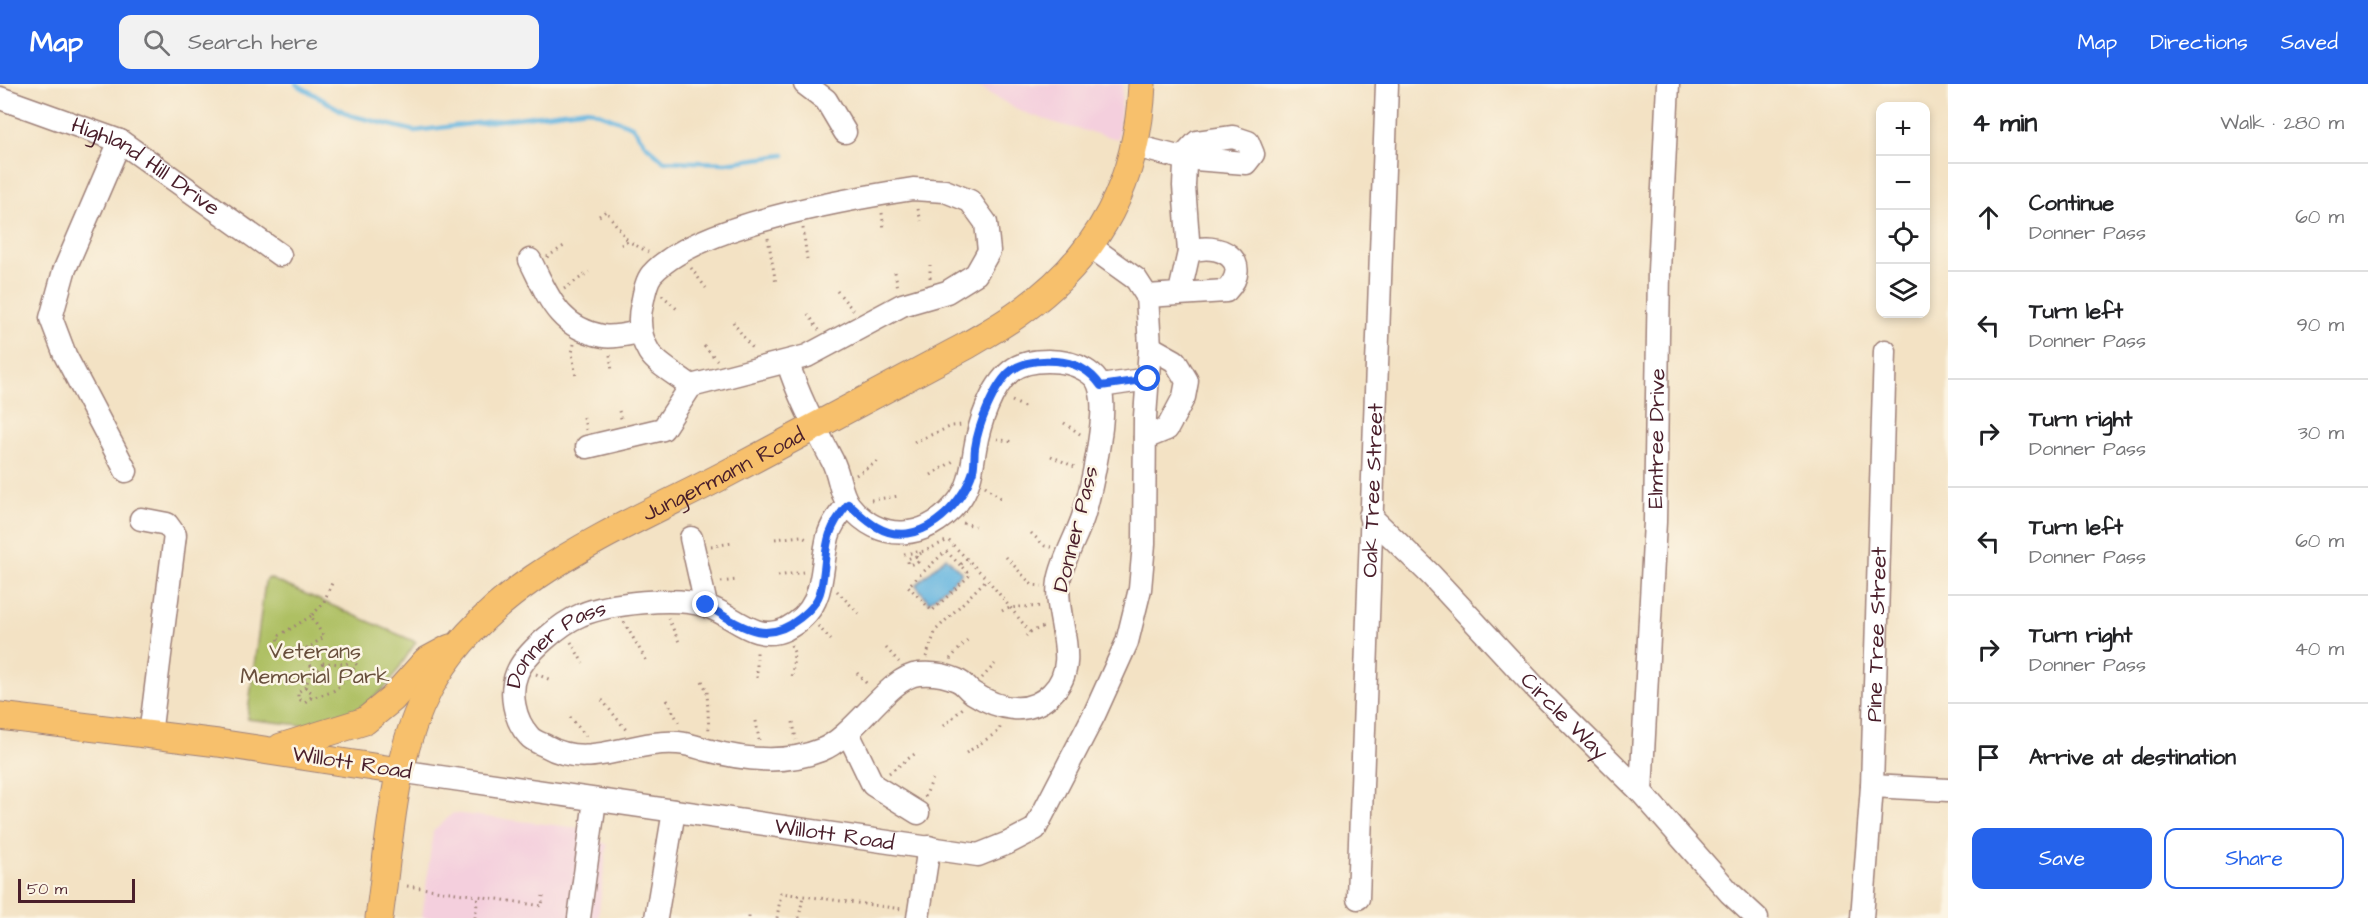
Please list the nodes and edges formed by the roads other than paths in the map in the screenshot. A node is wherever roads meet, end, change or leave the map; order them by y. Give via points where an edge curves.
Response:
1 (805, 84) edge
2 (1142, 84) edge
3 (1387, 84) edge
4 (1668, 84) edge
5 (0, 98) edge
6 (845, 132) dead end
7 (120, 141) junction
8 (1135, 146) junction
9 (1090, 246) junction
10 (1189, 252) junction
11 (280, 255) dead end
12 (530, 260) dead end
13 (1180, 292) junction
14 (1147, 296) junction
15 (640, 332) junction
16 (1150, 347) junction
17 (1885, 351) dead end
18 (788, 363) junction
19 (1148, 379) junction
20 (1101, 386) junction
21 (691, 387) junction
22 (813, 428) junction
23 (1145, 438) junction
24 (587, 447) dead end
25 (126, 471) dead end
26 (844, 494) junction
27 (1370, 516) junction
28 (141, 519) dead end
29 (691, 538) dead end
30 (706, 605) junction
31 (462, 640) junction
32 (0, 716) edge
33 (848, 733) junction
34 (150, 735) junction
35 (268, 750) junction
36 (399, 771) junction
37 (1872, 786) junction
38 (1948, 790) edge
39 (1641, 792) junction
40 (595, 800) junction
41 (674, 811) junction
42 (918, 813) dead end
43 (929, 847) junction
44 (1358, 898) dead end
45 (918, 915) edge
46 (379, 918) edge
47 (579, 918) edge
48 (656, 918) edge
49 (1757, 918) edge
50 (1862, 918) edge

1 - 6 street via 826,100
2 - 8 main road, Jungermann Road
3 - 27 street, Oak Tree Street
4 - 39 street, Elmtree Drive
5 - 7 street, Highland Hill Drive
7 - 11 street, Highland Hill Drive
7 - 25 street via 64,271 51,318 65,355
8 - 9 main road, Jungermann Road via 1127,177
8 - 10 street via 1182,158
9 - 14 street via 1136,279
9 - 22 main road, Jungermann Road via 1065,275 1022,311 968,345
10 - 13 street
10 - 13 street via 1222,250 1234,260 1233,283 1226,291
12 - 15 street via 557,312 578,327 605,337
13 - 14 street
14 - 16 street, Willott Road
15 - 18 street via 640,310 652,274 679,252 723,232 913,189 945,191 970,201 986,223 989,251 976,274 947,292 902,305
15 - 21 street via 650,353
16 - 19 street, Willott Road
16 - 23 street via 1175,361 1187,381 1184,397 1167,429
17 - 37 street, Pine Tree Street
18 - 21 street
18 - 22 street
19 - 20 street
19 - 23 street, Willott Road
20 - 26 street via 1094,375 1077,365 1032,361 1011,371 995,393 982,424 973,469 959,502 922,530 899,534 877,528
20 - 33 street, Donner Pass via 1103,406 1083,518 1060,575 1058,595 1067,649 1063,679 1053,693 1019,710 1006,708 966,687 923,674 909,675
21 - 24 street via 663,429
22 - 26 street via 836,466
22 - 31 main road, Jungermann Road via 518,587
23 - 43 street, Willott Road via 1144,544 1140,589 1127,642 1035,829 978,855
26 - 30 street, Donner Pass via 828,533 815,604 784,630 758,633
27 - 39 street, Circle Way
27 - 44 street, Oak Tree Street
28 - 34 street via 167,524 175,535
29 - 30 street
30 - 33 street, Donner Pass via 668,601 580,615 538,645 518,668 511,692 529,736 552,750 578,757 640,746 695,746 762,761 825,749
31 - 35 main road via 426,661 392,699 365,721
31 - 36 main road, Jungermann Road via 428,691
32 - 34 main road, Willott Road
33 - 42 street via 873,785
34 - 35 main road, Willott Road
35 - 36 main road, Willott Road
36 - 40 street, Willott Road
36 - 46 main road, Jungermann Road
37 - 38 street
37 - 50 street, Pine Tree Street
39 - 49 street, Circle Way
40 - 41 street, Willott Road
40 - 47 street
41 - 43 street, Willott Road
41 - 48 street
43 - 45 street

